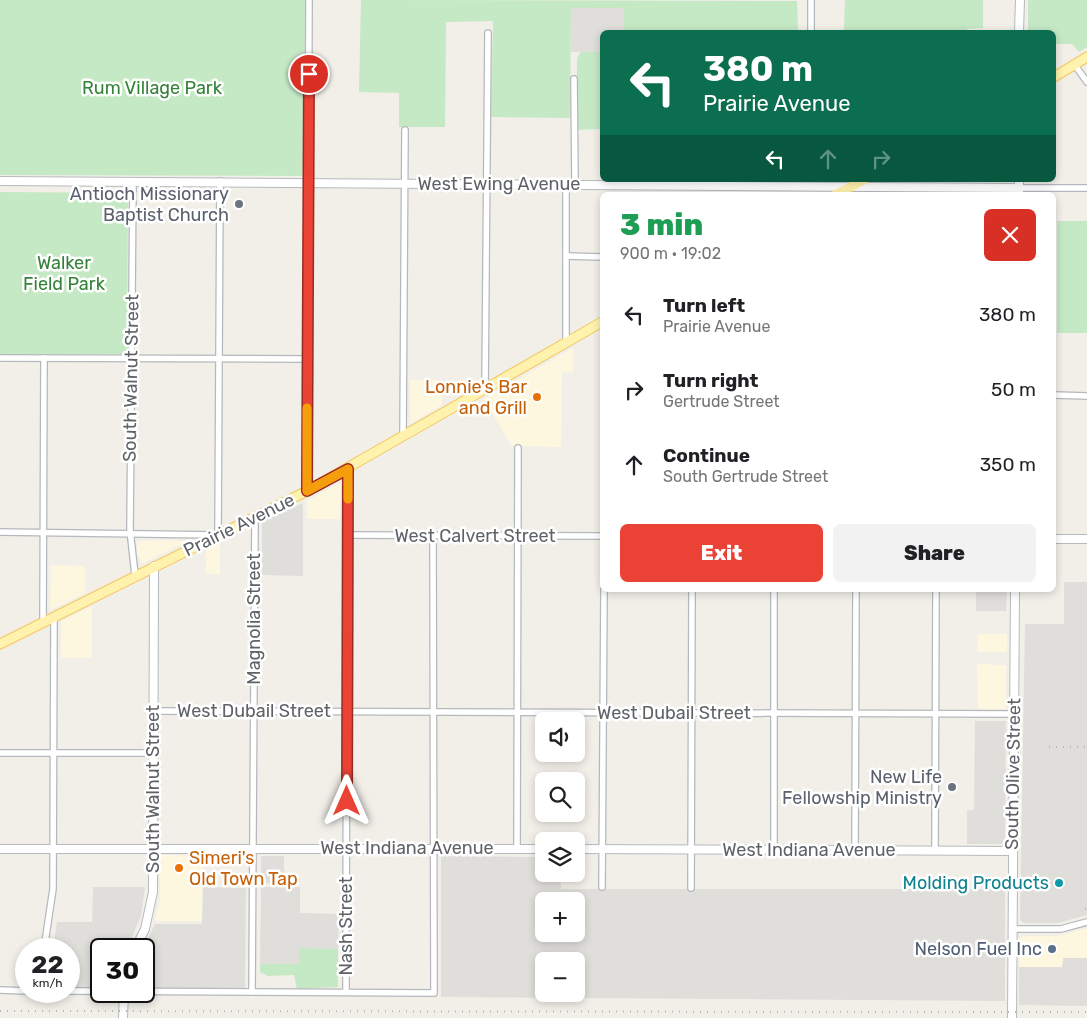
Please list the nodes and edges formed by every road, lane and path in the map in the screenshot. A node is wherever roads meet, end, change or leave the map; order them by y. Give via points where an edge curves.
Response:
1 (309, 0) edge
2 (811, 0) edge
3 (1020, 0) edge
4 (811, 30) edge
5 (1019, 30) edge
6 (488, 32) dead end
7 (1087, 57) edge
8 (1074, 64) junction
9 (1056, 76) edge
10 (574, 80) dead end
11 (1087, 82) edge
12 (405, 130) dead end
13 (0, 181) edge
14 (133, 181) junction
15 (220, 182) junction
16 (308, 182) junction
17 (860, 182) edge
18 (405, 183) junction
19 (746, 183) edge
20 (486, 184) junction
21 (566, 184) junction
22 (575, 184) junction
23 (851, 187) junction
24 (1019, 188) edge
25 (1087, 188) edge
26 (937, 191) edge
27 (841, 192) edge
28 (566, 256) junction
29 (600, 256) edge
30 (600, 323) edge
31 (566, 342) junction
32 (0, 358) edge
33 (44, 358) junction
34 (132, 358) junction
35 (219, 358) junction
36 (307, 359) junction
37 (485, 388) junction
38 (1056, 396) edge
39 (1087, 396) edge
40 (403, 436) junction
41 (518, 448) dead end
42 (348, 469) junction
43 (307, 491) junction
44 (254, 517) junction
45 (0, 532) edge
46 (43, 532) junction
47 (130, 533) junction
48 (218, 535) junction
49 (348, 535) junction
50 (433, 535) junction
51 (517, 536) junction
52 (600, 536) edge
53 (1056, 539) edge
54 (1087, 539) edge
55 (154, 566) junction
56 (135, 575) junction
57 (604, 592) edge
58 (692, 592) edge
59 (774, 592) edge
60 (856, 592) edge
61 (936, 592) edge
62 (1015, 592) edge
63 (54, 617) junction
64 (43, 623) junction
65 (0, 644) edge
66 (154, 711) junction
67 (254, 711) junction
68 (347, 712) junction
69 (433, 712) junction
70 (517, 712) junction
71 (603, 712) junction
72 (692, 713) junction
73 (774, 713) junction
74 (855, 714) junction
75 (936, 714) junction
76 (1014, 714) junction
77 (0, 752) edge
78 (53, 752) junction
79 (153, 752) junction
80 (53, 848) junction
81 (153, 848) junction
82 (253, 848) junction
83 (346, 848) junction
84 (433, 848) junction
85 (0, 849) edge
86 (516, 849) junction
87 (535, 849) edge
88 (585, 849) edge
89 (692, 849) junction
90 (603, 850) junction
91 (774, 850) junction
92 (854, 850) junction
93 (935, 850) junction
94 (1012, 851) junction
95 (602, 887) dead end
96 (691, 888) dead end
97 (1087, 922) edge
98 (1012, 929) junction
99 (46, 938) edge
100 (140, 938) edge
101 (0, 990) edge
102 (15, 991) edge
103 (155, 991) edge
104 (252, 992) junction
105 (346, 992) junction
106 (124, 1003) edge
107 (123, 1018) edge
108 (1012, 1018) edge

1 - 16 street
2 - 4 street
3 - 5 street
6 - 20 street
7 - 8 main road
8 - 9 main road
8 - 11 street
10 - 22 street
12 - 18 street
13 - 14 street, West Ewing Avenue
14 - 15 street, West Ewing Avenue
14 - 34 street, South Walnut Street
15 - 16 street, West Ewing Avenue
15 - 35 street
16 - 18 street, West Ewing Avenue
16 - 36 street
17 - 23 main road
18 - 20 street, West Ewing Avenue
18 - 40 street
19 - 22 street, West Ewing Avenue
19 - 23 street, West Ewing Avenue
20 - 21 street, West Ewing Avenue
20 - 37 street
21 - 22 street, West Ewing Avenue
21 - 28 street
23 - 26 street, West Ewing Avenue
23 - 27 main road
24 - 25 street, West Ewing Avenue
24 - 26 street, West Ewing Avenue
28 - 29 street
28 - 31 street
30 - 31 main road, Prairie Avenue
31 - 37 main road, Prairie Avenue
32 - 33 street
33 - 34 street
33 - 46 street
34 - 35 street
34 - 47 street, South Walnut Street
35 - 36 street
35 - 48 street
36 - 43 street
37 - 40 main road, Prairie Avenue
38 - 39 street
40 - 42 main road, Prairie Avenue
41 - 51 street
42 - 43 main road, Prairie Avenue
42 - 49 street, Nash Street
43 - 44 main road, Prairie Avenue
44 - 48 main road, Prairie Avenue
44 - 67 street, Magnolia Street
45 - 46 street
46 - 47 street
46 - 64 street
47 - 48 street
47 - 56 street, South Walnut Street
48 - 55 main road, Prairie Avenue
49 - 50 street, West Calvert Street
49 - 68 street, Nash Street
50 - 51 street, West Calvert Street
50 - 69 street
51 - 52 street, West Calvert Street
51 - 70 street
53 - 54 street
55 - 56 main road, Prairie Avenue
55 - 66 street, South Walnut Street
56 - 63 main road, Prairie Avenue
57 - 71 street
58 - 72 street
59 - 73 street
60 - 74 street
61 - 75 street
62 - 76 street, South Olive Street
63 - 64 main road, Prairie Avenue
63 - 78 street
64 - 65 main road, Prairie Avenue
66 - 67 street, West Dubail Street
66 - 79 street, South Walnut Street
67 - 68 street, West Dubail Street
67 - 82 street, Magnolia Street
68 - 69 street, West Dubail Street
68 - 83 street, Nash Street
69 - 70 street, West Dubail Street
69 - 84 street
70 - 71 street, West Dubail Street
70 - 86 street
71 - 72 street, West Dubail Street
71 - 90 street
72 - 73 street, West Dubail Street
72 - 89 street
73 - 74 street, West Dubail Street
73 - 91 street
74 - 75 street, West Dubail Street
74 - 92 street
75 - 76 street, West Dubail Street
75 - 93 street
76 - 94 street, South Olive Street
77 - 78 street
78 - 79 street
78 - 80 street
79 - 81 street, South Walnut Street
80 - 81 street, West Indiana Avenue
80 - 85 street, West Indiana Avenue
80 - 99 street via 52,902
81 - 82 street, West Indiana Avenue
81 - 100 street, South Walnut Street via 153,892
82 - 83 street, West Indiana Avenue
82 - 104 street, Magnolia Street
83 - 84 street, West Indiana Avenue
83 - 105 street, Nash Street
84 - 86 street, West Indiana Avenue
84 - 105 street via 434,993
86 - 87 street, West Indiana Avenue
88 - 90 street, West Indiana Avenue
89 - 90 street, West Indiana Avenue
89 - 91 street, West Indiana Avenue
89 - 96 street
90 - 95 street
91 - 92 street, West Indiana Avenue
92 - 93 street, West Indiana Avenue
93 - 94 street, West Indiana Avenue
94 - 98 street, South Olive Street
97 - 98 street via 1061,929
98 - 108 street, South Olive Street
101 - 102 street
103 - 104 street
104 - 105 street
106 - 107 street

